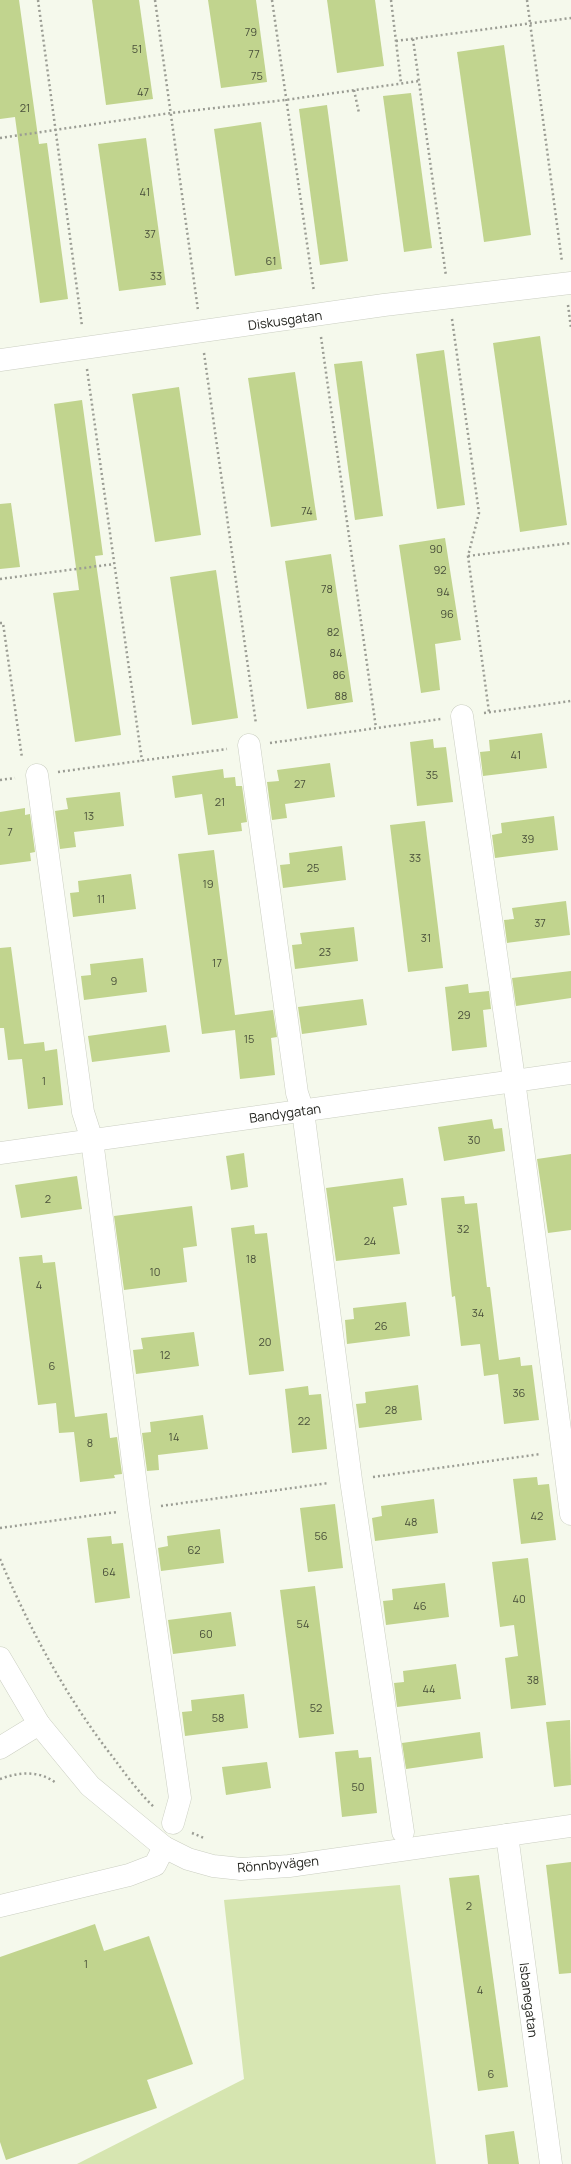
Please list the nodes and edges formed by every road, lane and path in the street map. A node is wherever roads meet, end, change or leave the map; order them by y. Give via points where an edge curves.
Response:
1 (38, 0) edge
2 (156, 0) edge
3 (272, 0) edge
4 (391, 0) edge
5 (526, 0) edge
6 (571, 18) edge
7 (529, 24) junction
8 (396, 41) junction
9 (419, 81) dead end
10 (401, 83) junction
11 (354, 90) junction
12 (286, 100) junction
13 (171, 113) junction
14 (359, 114) dead end
15 (55, 129) junction
16 (0, 138) edge
17 (568, 284) edge
18 (317, 315) junction
19 (571, 328) edge
20 (201, 331) junction
21 (84, 348) junction
22 (0, 360) edge
23 (479, 513) dead end
24 (571, 543) edge
25 (468, 556) junction
26 (114, 564) junction
27 (0, 579) edge
28 (0, 623) edge
29 (571, 701) edge
30 (489, 712) junction
31 (462, 716) junction
32 (376, 728) junction
33 (254, 745) junction
34 (142, 760) junction
35 (31, 776) junction
36 (0, 780) edge
37 (571, 1073) edge
38 (514, 1081) junction
39 (303, 1111) junction
40 (92, 1140) junction
41 (0, 1153) edge
42 (562, 1451) junction
43 (351, 1480) junction
44 (139, 1509) junction
45 (571, 1514) edge
46 (0, 1528) edge
47 (0, 1559) edge
48 (0, 1658) edge
49 (39, 1724) junction
50 (0, 1748) edge
51 (173, 1823) junction
52 (571, 1826) edge
53 (403, 1832) dead end
54 (507, 1835) junction
55 (206, 1839) dead end
56 (164, 1847) junction
57 (0, 1906) edge
58 (551, 2164) edge

1 - 15 path
2 - 13 path
3 - 12 path
4 - 8 path
5 - 7 path
6 - 7 path
7 - 8 path
7 - 17 path
8 - 10 path
9 - 10 path
10 - 11 path
11 - 12 path
11 - 14 path
12 - 13 path
12 - 18 path
13 - 15 path
13 - 20 path
15 - 16 path
15 - 21 path
17 - 18 street, Diskusgatan
17 - 19 path
18 - 20 street, Diskusgatan
18 - 32 path
20 - 21 street, Diskusgatan
20 - 33 path
21 - 22 street, Diskusgatan
21 - 26 path
23 - 25 path
24 - 25 path
25 - 30 path
26 - 27 path
26 - 34 path
28 - 35 path
29 - 30 path
30 - 31 path
31 - 32 path
31 - 38 street
32 - 33 path
33 - 34 path
33 - 39 street via 297,1093
34 - 35 path
35 - 36 path
35 - 40 street via 83,1112
37 - 38 street, Bandygatan
38 - 39 street, Bandygatan
38 - 42 street
39 - 40 street, Bandygatan
39 - 43 street
40 - 41 street, Bandygatan
40 - 44 street
42 - 43 path
42 - 45 street
43 - 44 path
43 - 53 street
44 - 46 path
44 - 51 street via 180,1798
47 - 51 path via 18,1601 54,1670 96,1736 142,1796
48 - 49 street, Rönnbyvägen
49 - 50 street
49 - 56 street, Rönnbyvägen via 90,1786
51 - 55 path
52 - 54 street, Rönnbyvägen
54 - 56 street, Rönnbyvägen via 289,1866 241,1869 188,1860
54 - 58 street, Isbanegatan
56 - 57 street via 155,1865 128,1875

